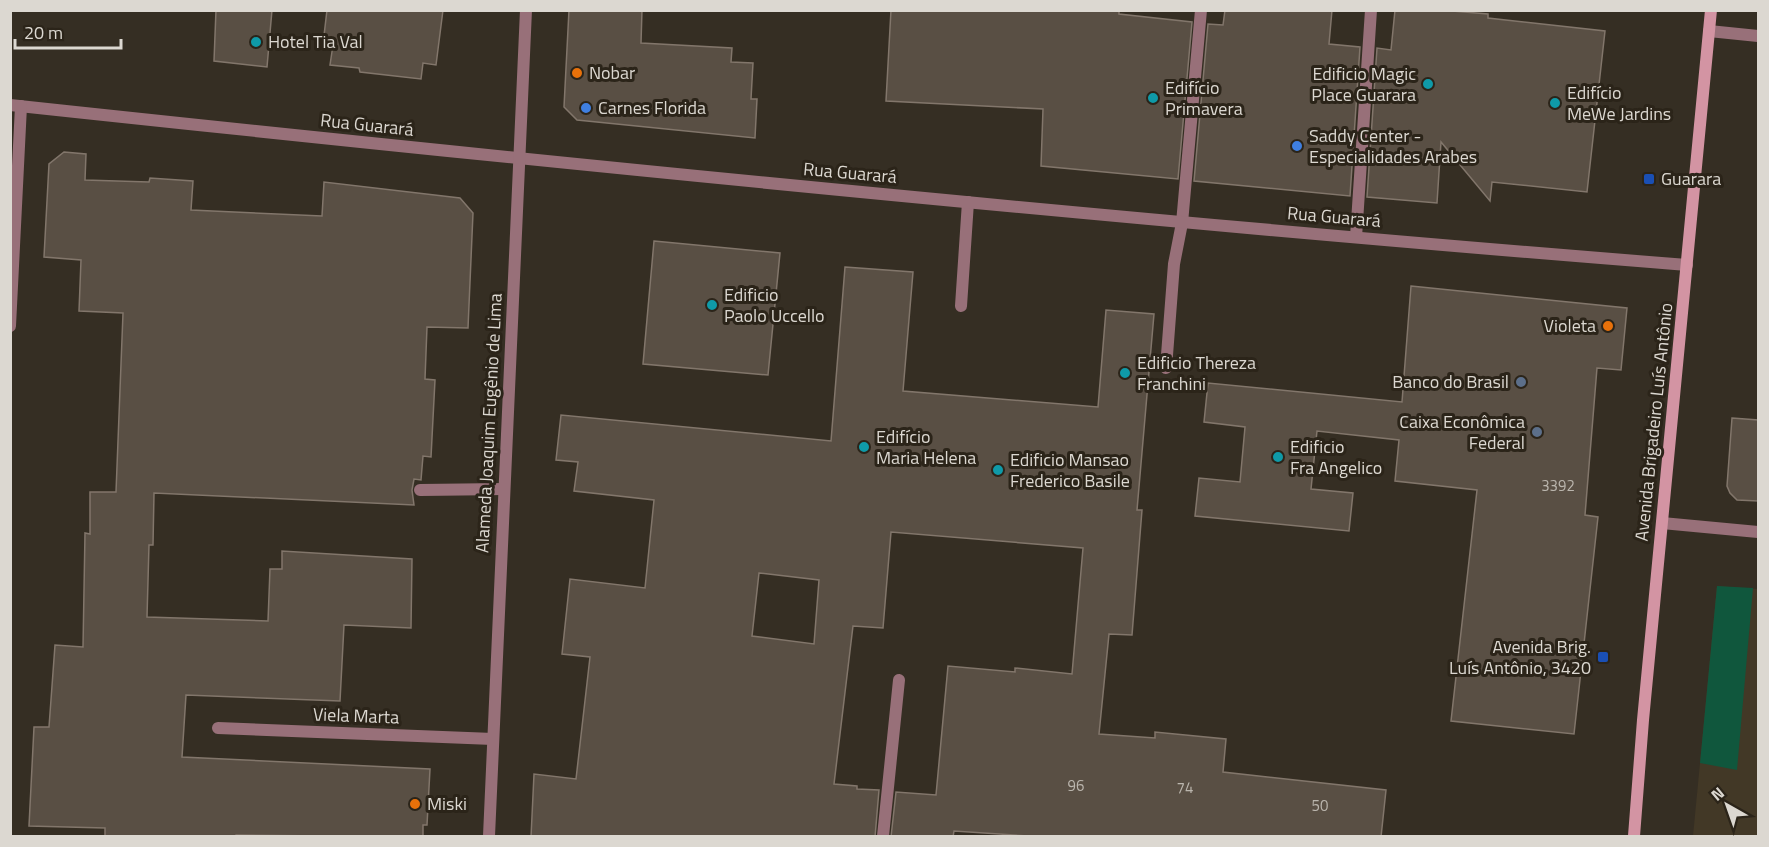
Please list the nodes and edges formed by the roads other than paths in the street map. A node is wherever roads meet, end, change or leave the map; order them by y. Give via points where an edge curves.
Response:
1 (526, 10) edge
2 (1201, 10) edge
3 (1371, 10) edge
4 (1711, 10) edge
5 (1709, 31) junction
6 (1758, 36) edge
7 (16, 106) edge
8 (519, 160) junction
9 (968, 202) junction
10 (1182, 223) junction
11 (1356, 237) junction
12 (1687, 265) junction
13 (961, 306) dead end
14 (10, 326) edge
15 (1166, 368) dead end
16 (504, 489) junction
17 (420, 490) dead end
18 (1662, 523) junction
19 (1758, 532) edge
20 (899, 680) dead end
21 (218, 728) dead end
22 (493, 739) junction
23 (489, 837) edge
24 (883, 837) edge
25 (1634, 837) edge

1 - 8 street, Alameda Joaquim Eugênio de Lima
2 - 10 street
3 - 11 street
4 - 5 main road, Avenida Brigadeiro Luís Antônio
5 - 6 street
5 - 12 main road, Avenida Brigadeiro Luís Antônio
7 - 8 street, Rua Guarará
7 - 14 street
8 - 9 street, Rua Guarará
8 - 16 street, Alameda Joaquim Eugênio de Lima
9 - 10 street, Rua Guarará
9 - 13 street
10 - 11 street, Rua Guarará
10 - 15 street via 1174,264
11 - 12 street, Rua Guarará
12 - 18 main road, Avenida Brigadeiro Luís Antônio
16 - 17 street
16 - 22 street, Alameda Joaquim Eugênio de Lima
18 - 19 street
18 - 25 main road, Avenida Brigadeiro Luís Antônio
20 - 24 street
21 - 22 street, Viela Marta
22 - 23 street, Alameda Joaquim Eugênio de Lima

